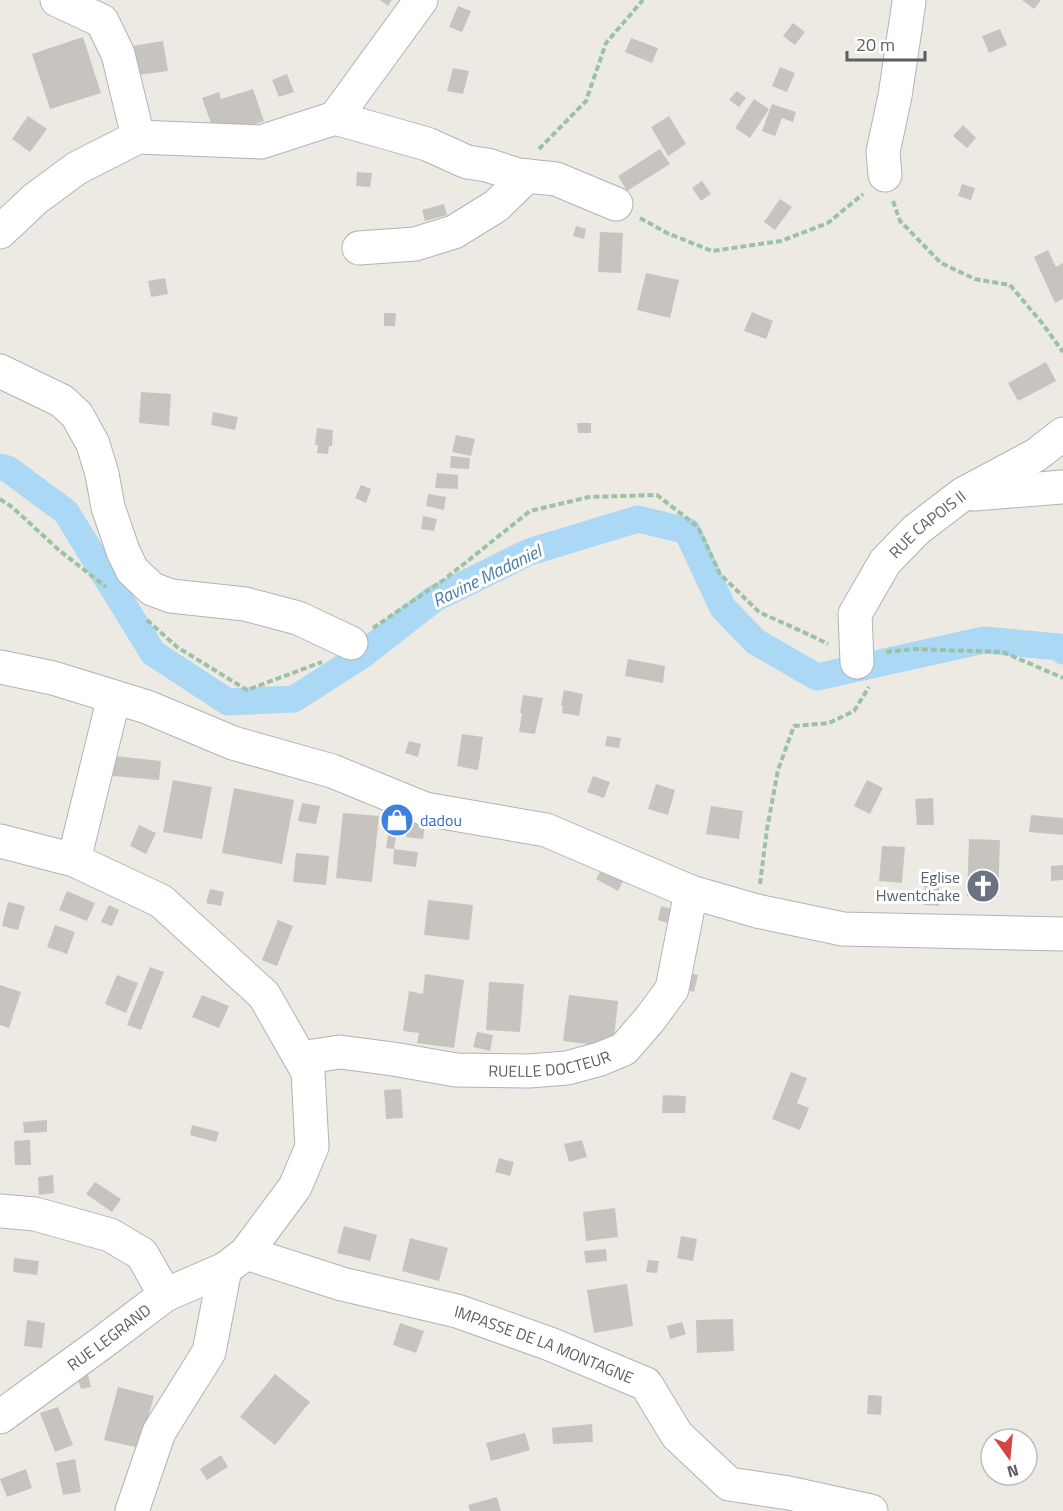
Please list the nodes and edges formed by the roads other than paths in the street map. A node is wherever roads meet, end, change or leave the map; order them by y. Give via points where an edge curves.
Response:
1 (57, 0) edge
2 (421, 0) edge
3 (909, 2) dead end
4 (335, 118) junction
5 (138, 137) junction
6 (523, 175) junction
7 (885, 175) road end
8 (616, 204) road end
9 (0, 232) edge
10 (359, 248) dead end
11 (0, 371) edge
12 (1063, 434) edge
13 (1063, 488) edge
14 (963, 494) junction
15 (351, 643) road end
16 (0, 667) edge
17 (864, 672) road end
18 (114, 697) junction
19 (0, 841) edge
20 (74, 860) junction
21 (691, 892) junction
22 (1063, 934) edge
23 (300, 1058) junction
24 (0, 1210) edge
25 (235, 1261) junction
26 (165, 1295) junction
27 (0, 1417) edge
28 (132, 1511) edge
29 (870, 1511) edge

1 - 5 street via 102,21 118,54
2 - 4 street
3 - 7 street via 883,152
4 - 5 street via 261,142
4 - 6 street via 428,144 467,162
5 - 9 street via 77,168 35,199
6 - 8 street via 556,179
6 - 10 street via 496,206 454,232 415,244
11 - 15 street via 62,401 78,415 93,444 123,551 132,570 152,589 171,596 246,604 298,618
12 - 14 street, RUE CAPOIS II via 1036,455
13 - 14 street
14 - 17 street, RUE CAPOIS II via 916,530 885,562 855,614
16 - 18 street
18 - 20 street
18 - 21 street via 233,743 332,771 425,809 546,830
19 - 20 street
20 - 23 street via 161,901 264,995
21 - 22 street via 843,929
21 - 23 street, RUELLE DOCTEUR via 672,989 624,1049 567,1068 529,1071 456,1070 340,1052
23 - 25 street via 308,1072 312,1147 295,1187
24 - 26 street via 34,1214 110,1235 142,1254
25 - 26 street, RUE LEGRAND
25 - 28 street via 209,1352 159,1432
25 - 29 street, IMPASSE DE LA MONTAGNE via 457,1311 550,1344 646,1384 677,1435 729,1484
26 - 27 street, RUE LEGRAND

